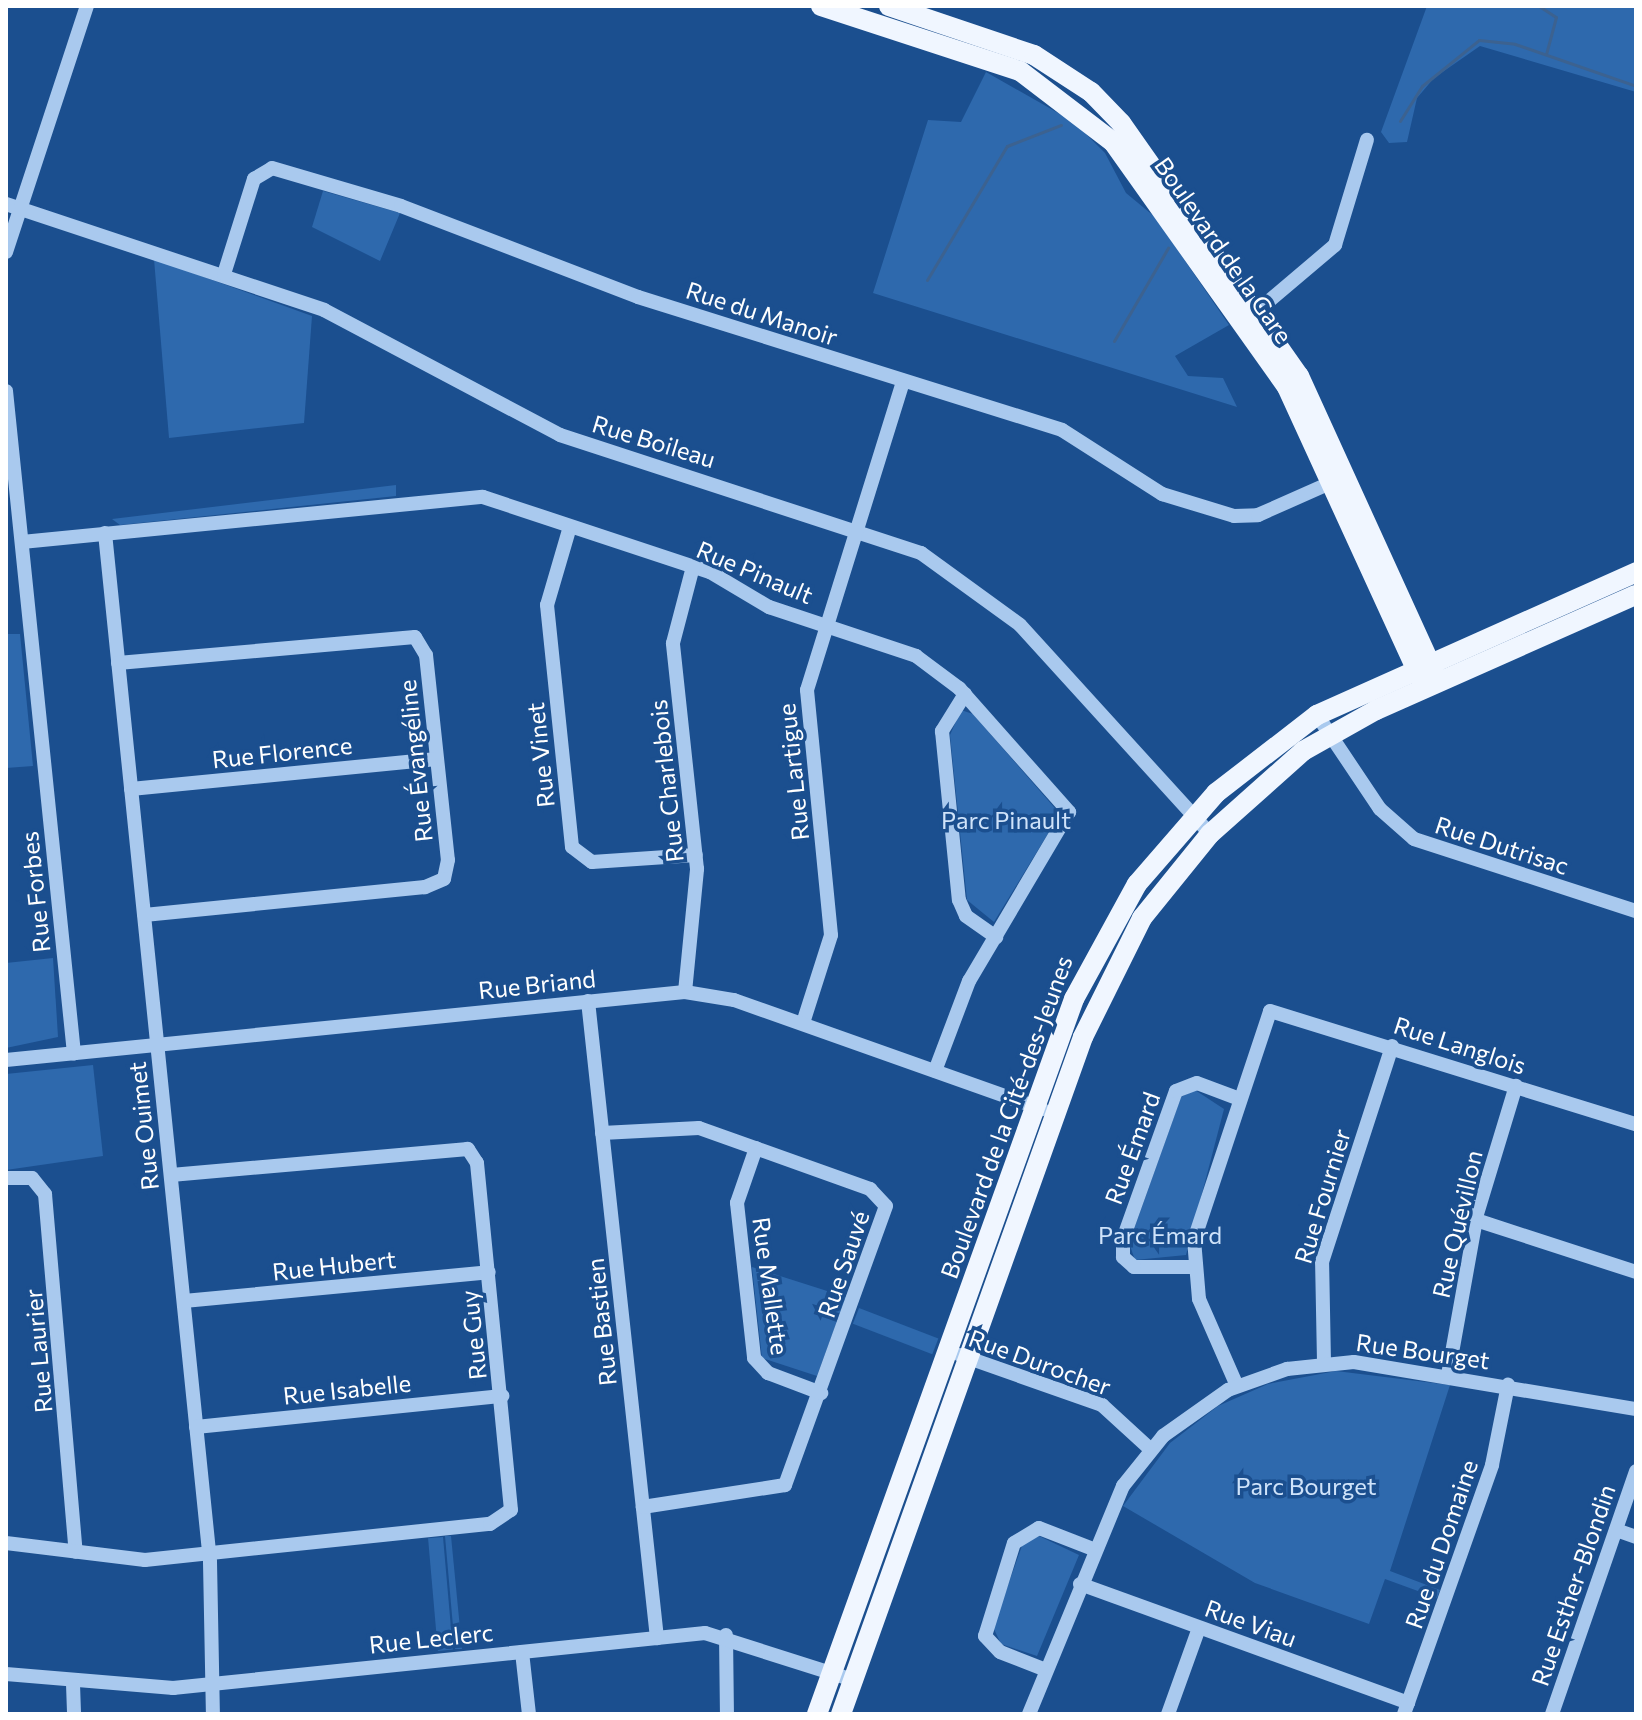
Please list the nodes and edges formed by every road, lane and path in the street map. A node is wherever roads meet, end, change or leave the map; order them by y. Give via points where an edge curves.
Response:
1 (87, 6) edge
2 (821, 6) edge
3 (889, 6) edge
4 (1367, 140) dead end
5 (13, 206) edge
6 (6, 252) edge
7 (224, 274) junction
8 (1251, 317) junction
9 (903, 381) junction
10 (6, 391) edge
11 (1338, 479) junction
12 (858, 528) junction
13 (569, 530) junction
14 (105, 533) junction
15 (22, 542) junction
16 (693, 567) junction
17 (1636, 572) edge
18 (1636, 595) edge
19 (827, 625) junction
20 (118, 663) junction
21 (1422, 664) junction
22 (1432, 685) junction
23 (965, 694) junction
24 (1317, 715) junction
25 (1329, 735) junction
26 (437, 759) junction
27 (131, 789) junction
28 (1194, 814) junction
29 (1210, 834) junction
30 (696, 855) junction
31 (1636, 911) edge
32 (144, 915) junction
33 (996, 937) junction
34 (685, 992) junction
35 (588, 1001) junction
36 (803, 1023) junction
37 (157, 1046) junction
38 (1392, 1046) junction
39 (74, 1054) junction
40 (6, 1060) edge
41 (935, 1071) junction
42 (1516, 1086) junction
43 (1237, 1098) junction
44 (1034, 1107) junction
45 (1055, 1114) junction
46 (1636, 1124) edge
47 (602, 1133) junction
48 (756, 1148) junction
49 (171, 1175) junction
50 (6, 1178) edge
51 (1476, 1220) junction
52 (1194, 1267) junction
53 (489, 1272) junction
54 (1636, 1272) edge
55 (184, 1301) junction
56 (948, 1351) junction
57 (969, 1358) junction
58 (1324, 1362) junction
59 (1448, 1375) junction
60 (1508, 1385) junction
61 (1237, 1386) junction
62 (821, 1393) junction
63 (502, 1396) junction
64 (1636, 1409) edge
65 (196, 1427) junction
66 (1150, 1449) junction
67 (1636, 1471) edge
68 (643, 1507) junction
69 (1616, 1530) junction
70 (1636, 1537) edge
71 (6, 1543) edge
72 (1093, 1549) junction
73 (76, 1552) junction
74 (209, 1553) junction
75 (1080, 1584) junction
76 (1199, 1628) junction
77 (726, 1635) junction
78 (657, 1638) junction
79 (522, 1652) junction
80 (1046, 1670) junction
81 (832, 1672) junction
82 (6, 1674) edge
83 (853, 1680) junction
84 (211, 1683) junction
85 (73, 1684) junction
86 (1406, 1708) edge
87 (74, 1714) edge
88 (213, 1714) edge
89 (529, 1714) edge
90 (727, 1714) edge
91 (817, 1714) edge
92 (841, 1714) edge
93 (1029, 1714) edge
94 (1168, 1714) edge
95 (1552, 1714) edge

1 - 5 street
2 - 8 main road, Boulevard de la Gare via 986,57 1081,111 1131,163
3 - 8 main road, Boulevard de la Gare via 1022,50 1091,92
4 - 8 street via 1335,245
5 - 6 street
5 - 7 street, Rue Boileau
7 - 9 street, Rue du Manoir via 254,179 272,168
7 - 12 street, Rue Boileau via 340,318 560,435
8 - 11 main road, Boulevard de la Gare
9 - 11 street, Rue du Manoir via 1070,433 1162,494 1234,516 1258,515
9 - 12 street, Rue Lartigue
10 - 15 street, Rue Forbes
11 - 21 main road, Boulevard de la Gare
12 - 19 street, Rue Lartigue
12 - 28 street, Rue Boileau via 921,553 1000,607
13 - 14 street, Rue Pinault via 476,496
13 - 16 street, Rue Pinault
13 - 30 street, Rue Vinet via 547,605 572,847 592,862
14 - 15 street, Rue Pinault
14 - 20 street, Rue Ouimet
15 - 39 street, Rue Forbes
16 - 19 street, Rue Pinault via 769,607
16 - 30 street, Rue Charlebois via 673,643
17 - 21 main road, Boulevard de la Cité-des-Jeunes
18 - 22 main road, Boulevard de la Cité-des-Jeunes
19 - 23 street, Rue Pinault via 907,651
19 - 36 street, Rue Lartigue via 807,696 831,935
20 - 26 street, Rue Évangéline via 415,637 426,655
20 - 27 street, Rue Ouimet
21 - 22 main road, Boulevard de la Gare
21 - 24 main road, Boulevard de la Cité-des-Jeunes
22 - 25 main road, Boulevard de la Cité-des-Jeunes
23 - 33 street via 942,731 959,900 966,916
23 - 33 street, Rue Pinault via 1069,812
24 - 25 street, Rue Dutrisac
24 - 28 main road, Boulevard de la Cité-des-Jeunes
25 - 29 main road, Boulevard de la Cité-des-Jeunes via 1266,779
25 - 31 street, Rue Dutrisac via 1380,809 1414,839
26 - 27 street, Rue Florence
26 - 32 street, Rue Évangéline via 448,866 437,884
27 - 32 street, Rue Ouimet
28 - 29 street, Rue Boileau
28 - 44 main road, Boulevard de la Cité-des-Jeunes via 1102,940
29 - 45 main road, Boulevard de la Cité-des-Jeunes via 1124,946
30 - 34 street, Rue Charlebois
32 - 37 street, Rue Ouimet
33 - 41 street, Rue Pinault via 969,981
34 - 35 street, Rue Briand
34 - 36 street, Rue Briand
35 - 37 street, Rue Briand
35 - 47 street, Rue Bastien
36 - 41 street, Rue Briand
37 - 39 street, Rue Briand
37 - 49 street, Rue Ouimet
38 - 42 street, Rue Langlois
38 - 43 street, Rue Langlois via 1270,1011
38 - 58 street, Rue Fournier via 1322,1262
39 - 40 street, Rue Briand
41 - 44 street, Rue Briand
42 - 46 street, Rue Langlois
42 - 51 street, Rue Quévillon
43 - 52 street via 1199,1213
43 - 52 street, Rue Émard via 1197,1083 1176,1091 1123,1239 1121,1253 1134,1267
44 - 45 street, Rue Briand
44 - 56 main road, Boulevard de la Cité-des-Jeunes
45 - 57 main road, Boulevard de la Cité-des-Jeunes
47 - 48 street, Rue Sauvé via 690,1126
47 - 68 street, Rue Bastien
48 - 62 street, Rue Mallette via 737,1203 755,1363
48 - 62 street, Rue Sauvé via 870,1189 886,1206
49 - 53 street, Rue Guy via 462,1146 477,1163
49 - 55 street, Rue Ouimet
50 - 73 street, Rue Laurier via 32,1178 45,1194
51 - 54 street
51 - 59 street, Rue Quévillon
52 - 61 street
53 - 55 street, Rue Hubert
53 - 63 street, Rue Guy
55 - 65 street, Rue Ouimet
56 - 57 street, Rue Durocher
56 - 81 main road, Boulevard de la Cité-des-Jeunes
57 - 66 street, Rue Durocher via 1102,1405
57 - 83 main road, Boulevard de la Cité-des-Jeunes
58 - 59 street, Rue Bourget
58 - 61 street, Rue Bourget
59 - 60 street, Rue Bourget
60 - 64 street, Rue Bourget
60 - 86 street, Rue du Domaine via 1492,1465
61 - 66 street, Rue Bourget
62 - 68 street, Rue Sauvé via 782,1488
63 - 65 street, Rue Isabelle
63 - 74 street, Rue Guy via 512,1505 501,1521
65 - 74 street, Rue Ouimet
66 - 72 street, Rue Bourget
67 - 69 street, Rue Esther-Blondin
68 - 78 street, Rue Bastien
69 - 70 street
69 - 95 street, Rue Esther-Blondin
71 - 73 street, Rue Guy
72 - 75 street, Rue Bourget
72 - 80 street via 1039,1528 1014,1543 985,1636 1000,1652
73 - 74 street, Rue Guy via 145,1560
74 - 84 street, Rue Ouimet
75 - 76 street, Rue Viau
75 - 80 street, Rue Bourget
76 - 86 street, Rue Viau
76 - 94 street
77 - 78 street, Rue Leclerc
77 - 81 street, Rue Leclerc
77 - 90 street
78 - 79 street, Rue Leclerc
79 - 84 street, Rue Leclerc
79 - 89 street
80 - 93 street, Rue Bourget
81 - 83 street, Rue Leclerc
81 - 91 main road, Boulevard de la Cité-des-Jeunes
82 - 85 street, Rue Leclerc
83 - 92 main road, Boulevard de la Cité-des-Jeunes
84 - 85 street, Rue Leclerc
84 - 88 street, Rue Ouimet
85 - 87 street

